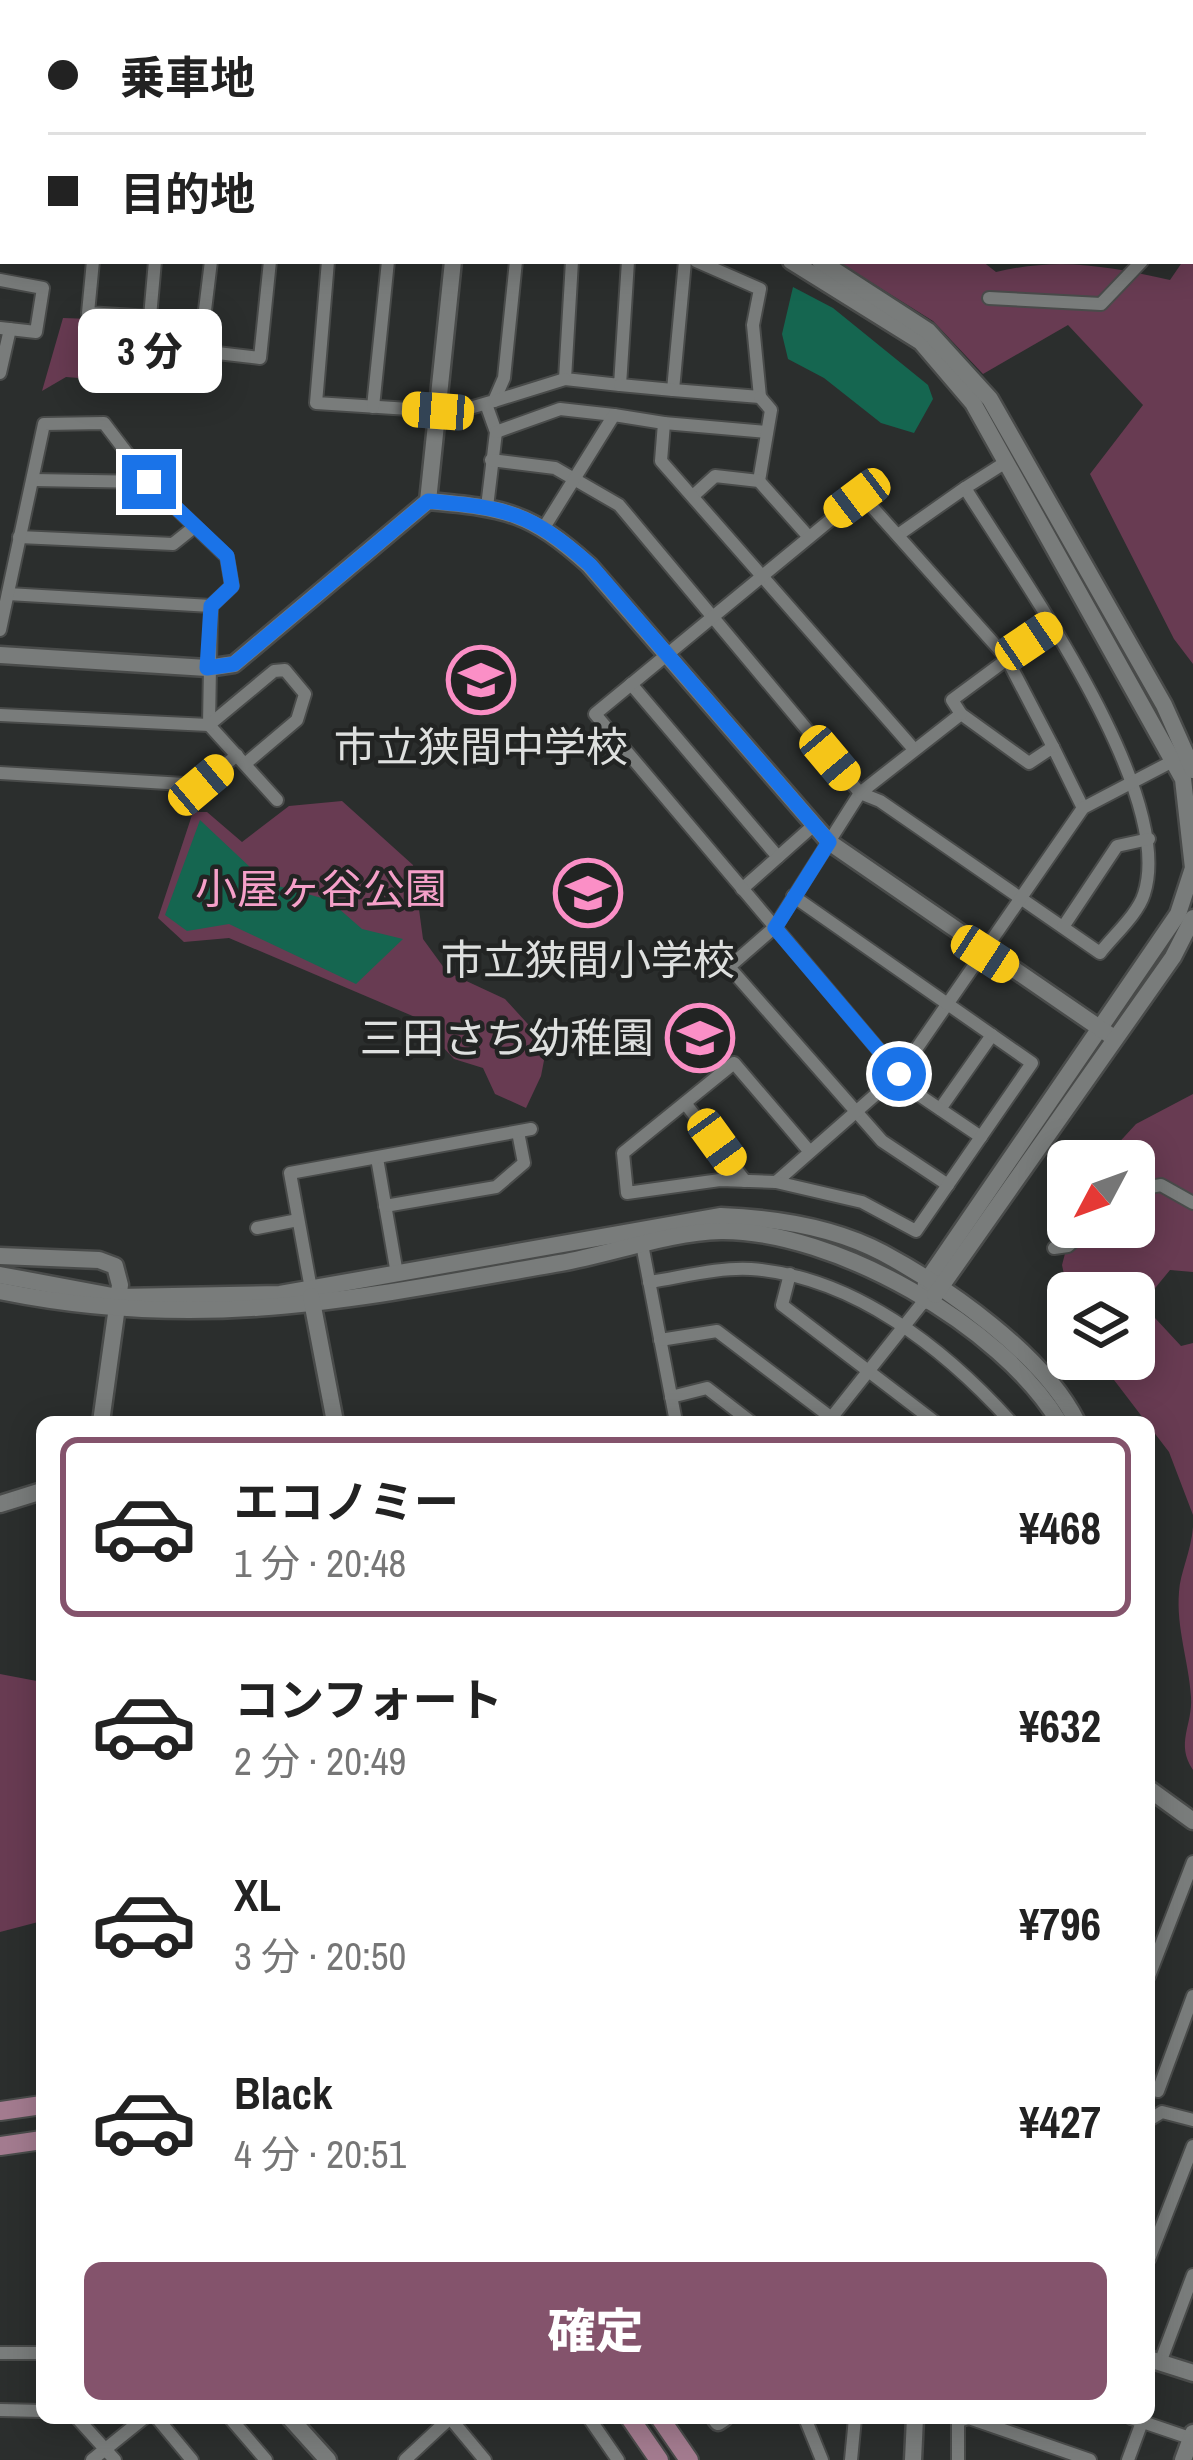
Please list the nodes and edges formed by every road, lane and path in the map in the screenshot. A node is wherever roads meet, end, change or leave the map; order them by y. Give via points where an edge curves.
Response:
1 (93, 264) edge
2 (155, 264) edge
3 (211, 264) edge
4 (271, 264) edge
5 (328, 264) edge
6 (388, 264) edge
7 (453, 264) edge
8 (516, 264) edge
9 (572, 264) edge
10 (628, 264) edge
11 (685, 264) edge
12 (703, 264) edge
13 (796, 264) edge
14 (825, 264) edge
15 (1139, 264) edge
16 (0, 280) edge
17 (989, 298) dead end
18 (5, 329) edge
19 (0, 373) edge
20 (566, 379) junction
21 (620, 385) junction
22 (673, 390) junction
23 (760, 398) junction
24 (490, 403) junction
25 (374, 407) junction
26 (438, 411) junction
27 (614, 415) junction
28 (664, 423) junction
29 (496, 432) junction
30 (767, 432) junction
31 (491, 460) junction
32 (1006, 462) junction
33 (575, 478) junction
34 (33, 480) junction
35 (759, 481) junction
36 (149, 482) junction
37 (965, 488) junction
38 (693, 496) junction
39 (428, 501) junction
40 (487, 507) junction
41 (545, 526) junction
42 (193, 528) junction
43 (898, 535) junction
44 (808, 536) junction
45 (20, 537) junction
46 (761, 575) junction
47 (8, 594) junction
48 (211, 606) junction
49 (712, 616) junction
50 (1052, 626) junction
51 (0, 630) edge
52 (666, 654) junction
53 (0, 655) edge
54 (1006, 657) junction
55 (207, 668) junction
56 (631, 683) junction
57 (961, 714) junction
58 (0, 715) edge
59 (209, 725) junction
60 (912, 747) junction
61 (1053, 747) junction
62 (241, 759) junction
63 (1173, 761) junction
64 (1193, 770) edge
65 (0, 773) edge
66 (1134, 781) junction
67 (860, 793) junction
68 (277, 800) dead end
69 (1084, 808) junction
70 (814, 825) junction
71 (1149, 839) junction
72 (829, 842) junction
73 (778, 857) junction
74 (742, 889) junction
75 (793, 896) junction
76 (1021, 898) junction
77 (1193, 918) edge
78 (1063, 927) junction
79 (775, 928) junction
80 (985, 954) junction
81 (950, 1004) junction
82 (1108, 1034) junction
83 (992, 1036) junction
84 (899, 1074) junction
85 (685, 1103) junction
86 (940, 1109) junction
87 (856, 1112) junction
88 (981, 1137) junction
89 (810, 1152) junction
90 (377, 1158) junction
91 (745, 1181) junction
92 (776, 1182) junction
93 (948, 1184) junction
94 (1155, 1186) edge
95 (1193, 1203) edge
96 (385, 1206) junction
97 (298, 1220) junction
98 (257, 1228) dead end
99 (638, 1240) junction
100 (584, 1250) junction
101 (0, 1256) edge
102 (397, 1274) junction
103 (790, 1274) junction
104 (0, 1275) edge
105 (649, 1282) junction
106 (0, 1291) edge
107 (930, 1292) junction
108 (312, 1297) junction
109 (118, 1304) junction
110 (902, 1329) junction
111 (660, 1340) junction
112 (869, 1372) junction
113 (671, 1397) junction
114 (102, 1416) edge
115 (334, 1416) edge
116 (675, 1416) edge
117 (743, 1416) edge
118 (826, 1416) edge
119 (836, 1416) edge
120 (927, 1416) edge
121 (1003, 1416) edge
122 (1054, 1416) edge
123 (1072, 1416) edge
124 (36, 1493) edge
125 (0, 1504) edge
126 (1155, 1795) edge
127 (1193, 1821) edge
128 (1193, 1862) edge
129 (1155, 1960) edge
130 (1193, 1996) edge
131 (1155, 2091) edge
132 (36, 2106) edge
133 (0, 2111) edge
134 (36, 2116) edge
135 (1155, 2116) edge
136 (0, 2120) edge
137 (1193, 2120) edge
138 (36, 2131) edge
139 (0, 2136) edge
140 (36, 2141) edge
141 (0, 2146) edge
142 (1193, 2146) edge
143 (1155, 2244) edge
144 (1193, 2275) edge
145 (0, 2353) edge
146 (36, 2353) edge
147 (1155, 2361) edge
148 (1193, 2374) edge
149 (0, 2410) edge
150 (36, 2411) edge
151 (82, 2424) edge
152 (138, 2424) edge
153 (162, 2424) edge
154 (235, 2424) edge
155 (295, 2424) edge
156 (444, 2424) edge
157 (455, 2424) edge
158 (593, 2424) edge
159 (634, 2424) edge
160 (647, 2424) edge
161 (664, 2424) edge
162 (677, 2424) edge
163 (808, 2424) edge
164 (854, 2424) edge
165 (904, 2424) edge
166 (915, 2424) edge
167 (958, 2424) edge
168 (986, 2424) edge
169 (1136, 2424) edge
170 (1150, 2424) edge
171 (1192, 2437) edge
172 (110, 2454) edge
173 (92, 2460) edge
174 (192, 2460) edge
175 (266, 2460) edge
176 (328, 2460) edge
177 (405, 2460) edge
178 (484, 2460) edge
179 (618, 2460) edge
180 (659, 2460) edge
181 (671, 2460) edge
182 (689, 2460) edge
183 (702, 2460) edge
184 (822, 2460) edge
185 (851, 2460) edge
186 (902, 2460) edge
187 (913, 2460) edge
188 (958, 2460) edge
189 (1090, 2460) edge
190 (1128, 2460) edge
191 (1184, 2460) edge

1 - 2 street via 88,313 150,317
3 - 4 street via 200,351 260,358
5 - 25 street via 316,403
6 - 25 street
7 - 26 street
8 - 24 street via 504,378
9 - 20 street
10 - 21 street
11 - 22 street
12 - 23 street via 760,289 753,325
13 - 32 street via 921,342 973,403
14 - 64 street via 928,331 990,399
15 - 17 street via 1101,304
16 - 18 street via 43,288 36,332
18 - 19 street
20 - 21 street
20 - 24 street
21 - 22 street
22 - 23 street
23 - 30 street via 770,404
24 - 26 street
24 - 29 street
25 - 26 street
26 - 39 street
27 - 28 street
27 - 29 street via 560,409
27 - 33 street
28 - 30 street
28 - 38 street via 661,461
29 - 31 street
30 - 35 street
31 - 33 street
31 - 40 street
32 - 37 street
32 - 63 street
33 - 41 street
33 - 49 street via 619,505
34 - 36 street
34 - 36 street via 44,424 104,423
34 - 45 street
35 - 38 street via 715,476
35 - 44 street
36 - 42 street
37 - 43 street
37 - 50 street
38 - 46 street
39 - 40 street
39 - 55 street via 234,664
40 - 41 street
41 - 52 street
42 - 45 street via 172,544
42 - 48 street via 227,556 232,586
43 - 44 street via 857,498
43 - 54 street
44 - 46 street
45 - 47 street
46 - 49 street
46 - 60 street
47 - 48 street
47 - 51 street
48 - 55 street
49 - 52 street
49 - 67 street
50 - 54 street
50 - 66 street
52 - 56 street
52 - 70 street
53 - 55 street
54 - 57 street via 952,700
54 - 61 street
55 - 59 street
56 - 73 street
56 - 74 street via 596,714
57 - 60 street
57 - 61 street via 1029,763
58 - 59 street
59 - 62 street
59 - 62 street via 285,670 305,694 297,720
60 - 67 street
61 - 69 street
62 - 65 street via 201,785
62 - 68 street
63 - 66 street
63 - 82 street via 1183,779 1193,868 1178,914
66 - 69 street
66 - 71 street
67 - 72 street
67 - 76 street
69 - 76 street
70 - 72 street
70 - 73 street
71 - 78 street via 1117,847
71 - 78 street via 1144,896 1100,953
72 - 75 street
72 - 80 street
73 - 74 street
74 - 79 street
75 - 79 street
75 - 81 street
76 - 78 street
76 - 80 street
77 - 82 street via 1173,957
79 - 84 street
79 - 87 street via 729,967
80 - 81 street
80 - 82 street
81 - 83 street
81 - 84 street
82 - 107 street
83 - 86 street
83 - 88 street via 1032,1063
84 - 86 street
84 - 87 street
85 - 89 street via 734,1064
85 - 91 street
85 - 91 street via 622,1153 627,1193
86 - 88 street
87 - 89 street
87 - 93 street via 882,1141
88 - 93 street
89 - 92 street
90 - 96 street
90 - 96 street via 524,1130 524,1162 496,1187
90 - 97 street via 290,1173
91 - 92 street
92 - 93 street via 862,1202 916,1231
94 - 95 street
96 - 102 street
97 - 98 street
97 - 108 street
99 - 100 street
99 - 105 street
99 - 107 street via 721,1231 805,1243
100 - 102 street
100 - 108 street
101 - 109 street via 109,1262 119,1276
102 - 108 street
103 - 105 street via 746,1268
103 - 110 street via 844,1289
103 - 112 street via 782,1305
104 - 109 street
105 - 111 street
106 - 109 street
107 - 110 street
107 - 122 street via 1010,1360
107 - 123 street via 1029,1358
108 - 109 street
108 - 115 street
109 - 114 street
110 - 112 street
110 - 121 street
111 - 113 street
111 - 118 street via 717,1331
112 - 119 street
112 - 120 street
113 - 116 street
113 - 117 street via 707,1388
124 - 125 street
126 - 127 street
128 - 129 street
130 - 131 street
132 - 133 main road
134 - 136 main road
135 - 137 street
138 - 139 main road
140 - 141 main road
142 - 143 street
144 - 147 street
145 - 146 street
147 - 148 street
149 - 150 street
151 - 172 street
152 - 172 street
153 - 174 street
154 - 175 street
155 - 176 street
156 - 177 street
157 - 178 street
158 - 179 street
159 - 180 main road
160 - 181 main road
161 - 182 main road
162 - 183 main road
163 - 184 street
164 - 185 street
165 - 186 street
166 - 187 street
167 - 188 street
168 - 189 street
169 - 190 street
170 - 171 street
171 - 191 street
172 - 173 street

